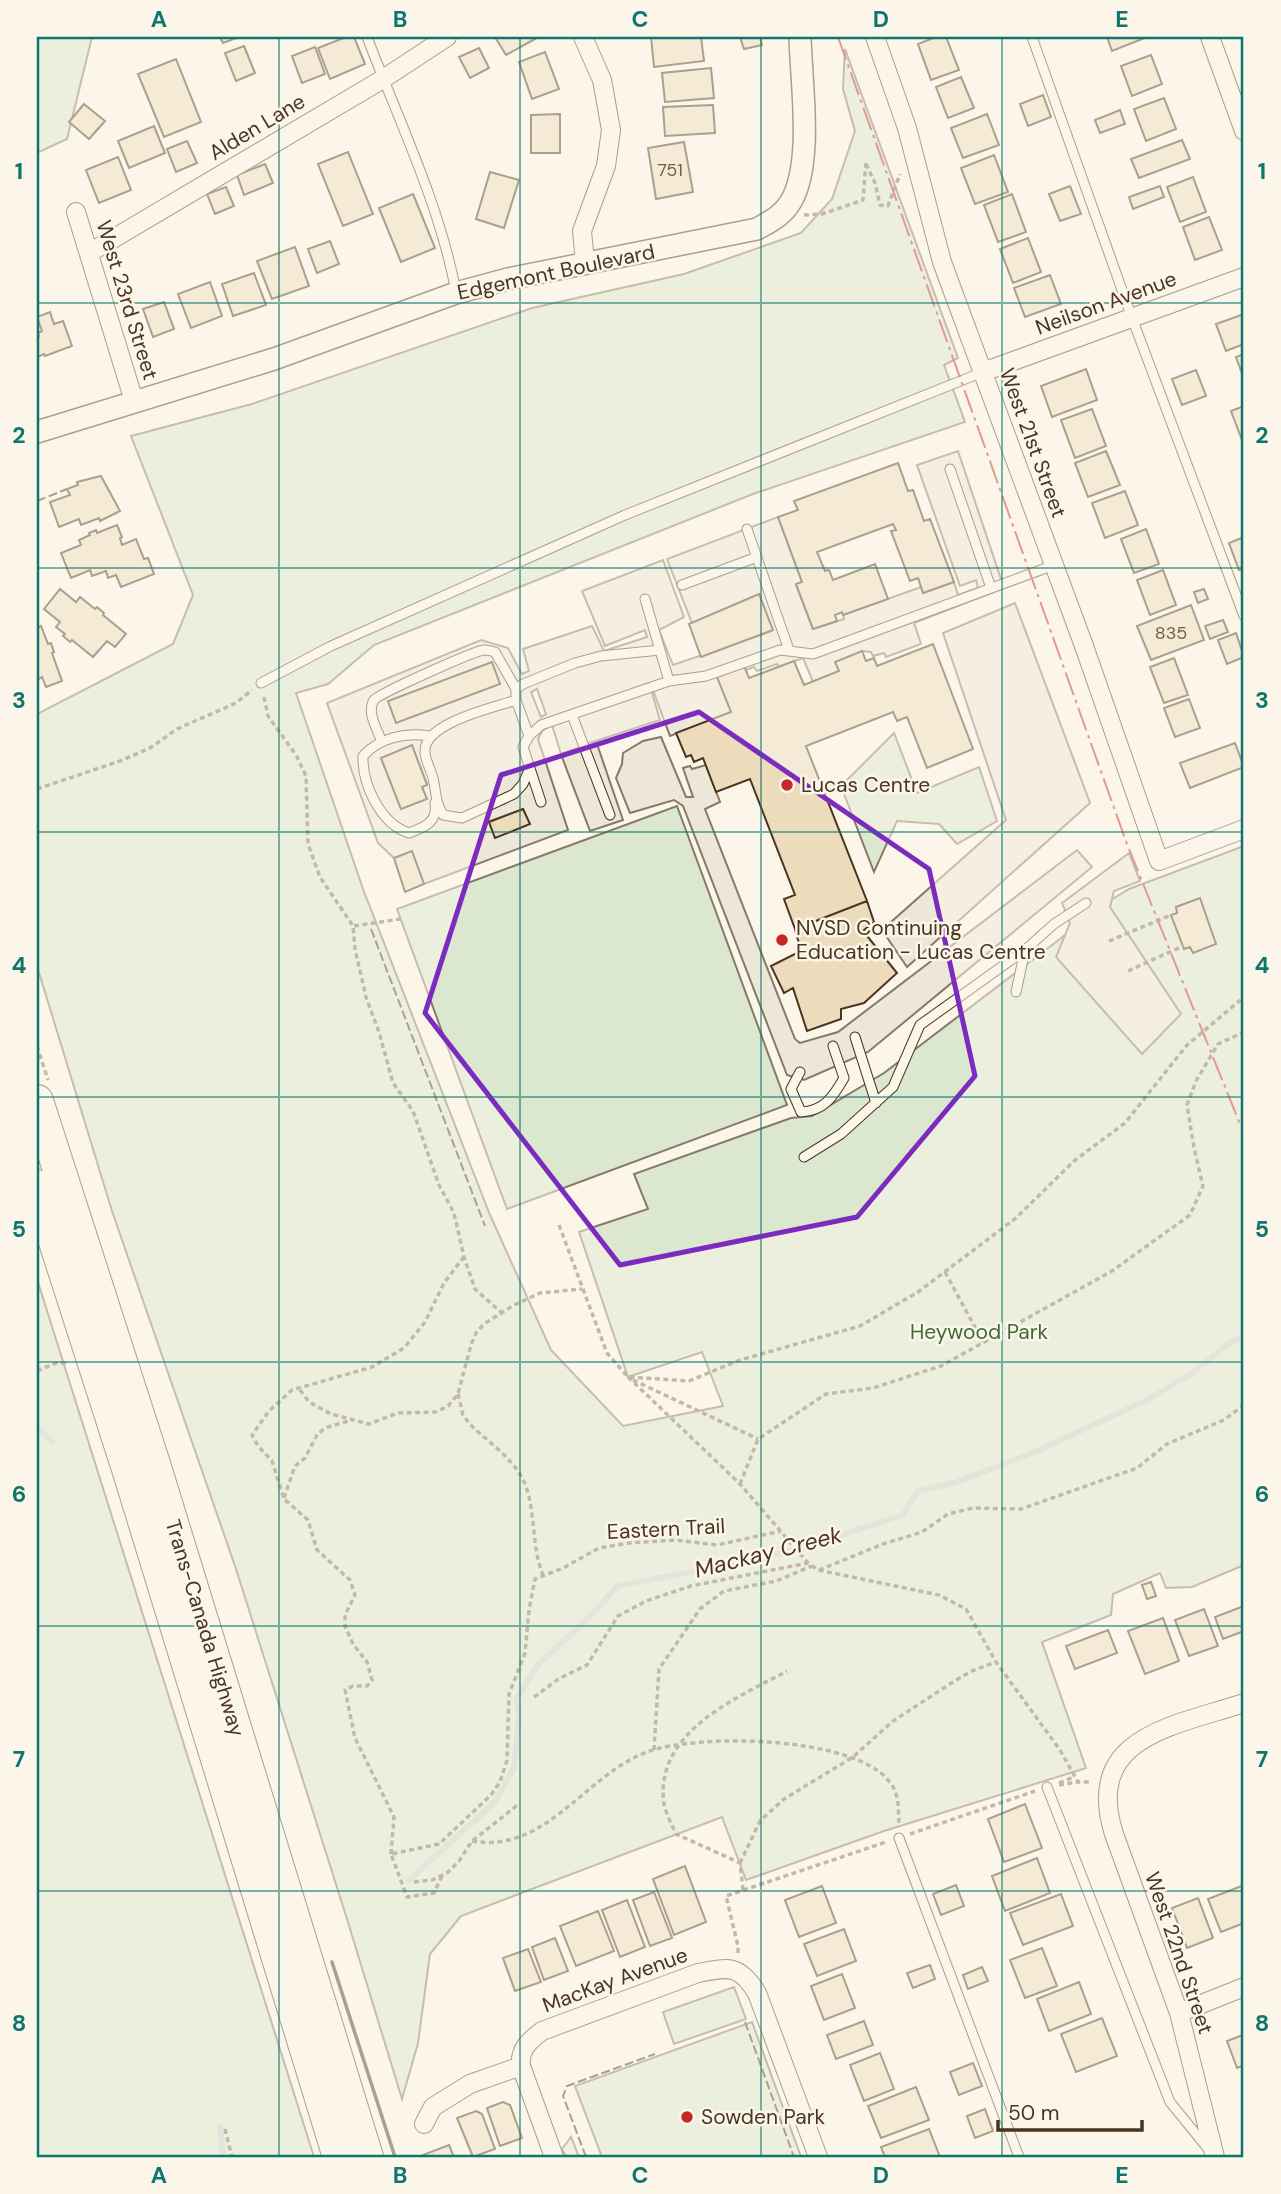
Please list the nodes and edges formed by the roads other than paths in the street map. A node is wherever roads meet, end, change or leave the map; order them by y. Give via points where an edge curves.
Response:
1 (367, 37) edge
2 (447, 37) edge
3 (583, 37) edge
4 (800, 37) edge
5 (875, 37) edge
6 (1032, 37) edge
7 (1210, 37) edge
8 (383, 79) junction
9 (1244, 131) edge
10 (76, 212) dead end
11 (89, 253) junction
12 (585, 263) junction
13 (1244, 277) edge
14 (456, 293) junction
15 (1132, 318) junction
16 (983, 372) junction
17 (134, 401) junction
18 (37, 432) edge
19 (950, 469) dead end
20 (747, 528) dead end
21 (757, 557) junction
22 (1054, 565) junction
23 (682, 585) dead end
24 (991, 589) junction
25 (645, 599) dead end
26 (1244, 616) edge
27 (660, 650) junction
28 (789, 650) junction
29 (668, 681) junction
30 (261, 683) road end
31 (516, 689) junction
32 (516, 700) junction
33 (572, 715) junction
34 (429, 736) junction
35 (529, 736) junction
36 (382, 742) junction
37 (529, 770) junction
38 (434, 798) junction
39 (541, 802) dead end
40 (610, 814) dead end
41 (1244, 829) edge
42 (1086, 903) dead end
43 (1025, 950) junction
44 (1016, 992) dead end
45 (855, 1037) dead end
46 (833, 1046) dead end
47 (800, 1072) dead end
48 (37, 1101) edge
49 (876, 1103) junction
50 (804, 1157) dead end
51 (37, 1186) edge
52 (1244, 1703) edge
53 (1047, 1787) road end
54 (899, 1838) road end
55 (1244, 1987) edge
56 (1179, 2013) junction
57 (521, 2066) junction
58 (424, 2124) dead end
59 (339, 2157) edge
60 (367, 2157) edge
61 (554, 2157) edge
62 (818, 2157) edge
63 (1019, 2157) edge
64 (1215, 2157) edge

1 - 8 lane
2 - 8 street, Alden Lane
3 - 12 street via 602,80 611,130 606,166 582,231
4 - 12 street, Edgemont Boulevard via 804,150 801,178 790,205 757,229
5 - 16 street, West 21st Street via 907,128 942,262
6 - 15 lane
7 - 9 street
8 - 11 street, Alden Lane
8 - 14 lane via 439,227
10 - 11 street, West 23rd Street
11 - 17 street, West 23rd Street
12 - 14 street, Edgemont Boulevard
13 - 15 street, Neilson Avenue
14 - 17 street, Edgemont Boulevard via 274,359
15 - 16 street, Neilson Avenue
15 - 26 lane
16 - 22 street, West 21st Street
16 - 30 lane via 625,515 331,646
17 - 18 street, Edgemont Boulevard
19 - 24 lane
20 - 21 lane
21 - 23 lane
21 - 28 lane
22 - 24 lane
22 - 41 street, West 21st Street via 1159,861
24 - 28 lane via 813,654
25 - 27 lane
27 - 29 lane
27 - 31 lane via 575,663
28 - 29 lane via 706,676
29 - 33 lane
31 - 32 lane
31 - 36 lane via 495,652 484,650 463,657 374,700 373,718
32 - 34 lane via 447,723
32 - 35 lane
33 - 35 lane via 541,725
33 - 40 lane
34 - 36 lane via 415,734
34 - 38 lane via 424,751 434,781
35 - 37 lane via 523,747
36 - 38 lane via 363,756 362,766 380,812 398,829 410,833 431,823 437,813
37 - 38 lane via 514,794 462,818 443,815
37 - 39 lane
42 - 43 lane
43 - 44 lane
43 - 49 lane via 920,1025 893,1087
45 - 49 lane
46 - 47 lane via 844,1078 831,1101 812,1112 801,1112 791,1089
48 - 60 highway, Trans-Canada Highway
49 - 50 lane via 841,1134
51 - 59 highway, Trans-Canada Highway
52 - 56 street, West 22nd Street via 1149,1734 1127,1751 1108,1784 1109,1818
53 - 64 lane via 1170,2102
54 - 63 lane
55 - 56 street
56 - 64 street, West 22nd Street
57 - 58 street via 470,2084 433,2107
57 - 61 street
57 - 62 street, MacKay Avenue via 524,2048 542,2031 698,1973 737,1969 757,1993

